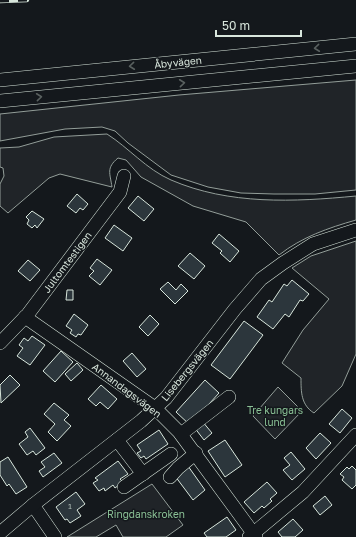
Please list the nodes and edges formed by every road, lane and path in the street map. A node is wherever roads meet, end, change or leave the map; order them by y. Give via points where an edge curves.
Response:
1 (356, 44) edge
2 (356, 66) edge
3 (0, 80) edge
4 (0, 101) edge
5 (124, 176) dead end
6 (356, 230) edge
7 (25, 317) junction
8 (0, 343) edge
9 (229, 397) dead end
10 (155, 408) junction
11 (181, 434) junction
12 (356, 435) edge
13 (117, 440) junction
14 (196, 453) junction
15 (171, 454) dead end
16 (143, 474) junction
17 (170, 477) dead end
18 (124, 487) dead end
19 (34, 505) junction
20 (0, 533) edge
21 (253, 536) edge
22 (55, 537) edge

1 -> 3 street, Åbyvägen
4 -> 2 street
5 - 7 street, Jultomtestigen via 120,192
6 - 10 street, Lisebergsvägen via 313,244 261,279 166,398
7 - 8 street, Jultomtestigen
7 - 10 street, Annandagsvägen
9 - 11 street
10 - 11 street, Annandagsvägen
10 - 13 street, Lisebergsvägen
11 - 14 street, Annandagsvägen
12 - 21 street via 303,492
13 - 16 street
13 - 19 street, Lisebergsvägen
14 - 17 street
14 - 21 street, Annandagsvägen
15 - 16 street
16 - 18 street
19 - 20 street, Lisebergsvägen
19 - 22 street

